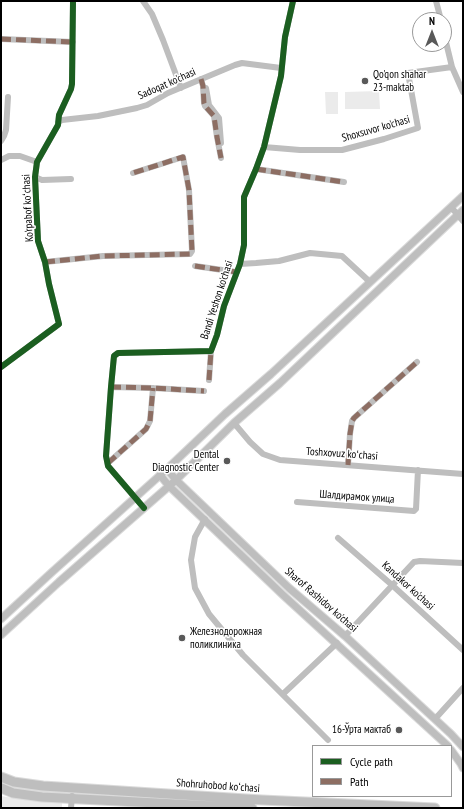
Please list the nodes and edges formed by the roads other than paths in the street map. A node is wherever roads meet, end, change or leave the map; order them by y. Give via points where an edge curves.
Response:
1 (73, 1) edge
2 (143, 1) edge
3 (293, 1) edge
4 (436, 1) edge
5 (439, 12) edge
6 (1, 39) edge
7 (73, 42) junction
8 (448, 52) edge
9 (452, 67) junction
10 (281, 68) junction
11 (201, 79) junction
12 (181, 88) junction
13 (463, 92) edge
14 (8, 97) dead end
15 (58, 122) junction
16 (1, 141) edge
17 (264, 147) junction
18 (221, 158) dead end
19 (1, 160) edge
20 (37, 162) junction
21 (256, 170) junction
22 (133, 173) dead end
23 (35, 177) junction
24 (71, 178) dead end
25 (344, 182) dead end
26 (463, 196) edge
27 (451, 207) junction
28 (460, 212) edge
29 (463, 221) edge
30 (45, 262) junction
31 (240, 264) junction
32 (195, 266) dead end
33 (236, 272) junction
34 (370, 282) junction
35 (211, 351) junction
36 (417, 362) dead end
37 (1, 367) edge
38 (209, 380) dead end
39 (111, 387) junction
40 (153, 388) junction
41 (204, 391) dead end
42 (234, 423) junction
43 (108, 463) junction
44 (348, 465) junction
45 (167, 468) junction
46 (418, 470) junction
47 (463, 474) edge
48 (160, 475) junction
49 (176, 480) junction
50 (169, 486) junction
51 (134, 498) junction
52 (297, 502) dead end
53 (144, 508) junction
54 (205, 519) junction
55 (338, 538) dead end
56 (463, 563) edge
57 (392, 585) junction
58 (1, 620) edge
59 (1, 635) edge
60 (345, 636) junction
61 (337, 643) junction
62 (463, 650) edge
63 (384, 671) junction
64 (376, 680) junction
65 (463, 688) edge
66 (283, 694) junction
67 (435, 719) junction
68 (328, 740) dead end
69 (447, 745) edge
70 (463, 747) edge
71 (452, 751) edge
72 (463, 768) edge
73 (1, 777) edge
74 (1, 788) edge
75 (72, 788) junction
76 (71, 798) junction
77 (145, 805) edge
78 (71, 808) edge
79 (252, 808) edge
80 (434, 808) edge

1 - 7 street, Ko'rpabof koʻchasi
2 - 12 street via 152,14
3 - 10 street, Bandi Yeshon ko'chasi
4 - 5 street
6 - 7 street
7 - 15 street, Ko'rpabof koʻchasi via 72,84
8 - 9 street
9 - 13 street
9 - 17 street, Shoxsuvor ko'chasi via 408,73 418,128 342,150
10 - 11 street, Sadoqat ko'chasi via 242,63
10 - 17 street, Bandi Yeshon ko'chasi
11 - 12 street, Sadoqat ko'chasi
11 - 18 street via 205,106 214,116
12 - 15 street, Sadoqat ko'chasi via 137,108
14 - 16 street via 6,130
15 - 20 street, Ko'rpabof koʻchasi
17 - 21 street, Bandi Yeshon ko'chasi
19 - 20 street via 9,156 20,156
20 - 23 street, Ko'rpabof koʻchasi
21 - 25 street
21 - 31 street, Bandi Yeshon ko'chasi via 244,197 244,245
22 - 30 street via 183,157 189,190 192,251 190,254 103,256
23 - 24 street via 42,180
23 - 30 street, Ko'rpabof koʻchasi via 38,241
26 - 27 main road
27 - 28 street
27 - 34 main road
28 - 29 street
28 - 42 main road
30 - 37 street, Ko'rpabof koʻchasi via 59,324
31 - 33 street, Bandi Yeshon ko'chasi
31 - 34 street via 278,261 310,253 342,256
32 - 33 street
33 - 35 street, Bandi Yeshon ko'chasi
34 - 45 main road
35 - 38 street
35 - 39 street, Bandi Yeshon ko'chasi via 118,353 114,356
36 - 44 street via 354,418
39 - 40 street
39 - 43 street, Bandi Yeshon ko'chasi via 106,456
40 - 41 street
40 - 43 street via 150,421 146,429
42 - 44 street, Toshxovuz koʻchasi via 263,454 280,460
42 - 49 main road
43 - 51 street
44 - 46 street, Toshxovuz koʻchasi
45 - 48 main road
45 - 49 main road, Sharof Rashidov ko'chasi
46 - 47 street, Toshxovuz koʻchasi
46 - 52 street, Шалдирамок улица via 415,510
48 - 50 main road, Sharof Rashidov ko'chasi
48 - 51 main road
49 - 50 main road
49 - 60 main road, Sharof Rashidov ko'chasi via 289,588
50 - 53 main road
50 - 54 main road, Sharof Rashidov ko'chasi
51 - 53 street
51 - 58 main road
53 - 59 main road
54 - 61 main road, Sharof Rashidov ko'chasi
54 - 66 street via 195,537 191,560 195,588 209,614 243,655
55 - 57 street, Kandakor ko'chasi
56 - 57 street via 417,561
57 - 60 street
57 - 62 street, Kandakor ko'chasi
60 - 63 main road, Sharof Rashidov ko'chasi
61 - 64 main road, Sharof Rashidov ko'chasi
61 - 66 street
63 - 64 main road
63 - 67 main road, Sharof Rashidov ko'chasi
64 - 69 main road, Sharof Rashidov ko'chasi
65 - 67 street
66 - 68 street
67 - 70 main road, Sharof Rashidov ko'chasi
71 - 72 main road
73 - 75 highway, Shohruhobod koʻchasi via 14,782
74 - 76 highway, Shohruhobod koʻchasi via 13,793
75 - 76 street
75 - 80 highway, Shohruhobod koʻchasi
76 - 77 highway, Shohruhobod koʻchasi
76 - 78 street
77 - 79 highway, Shohruhobod koʻchasi

